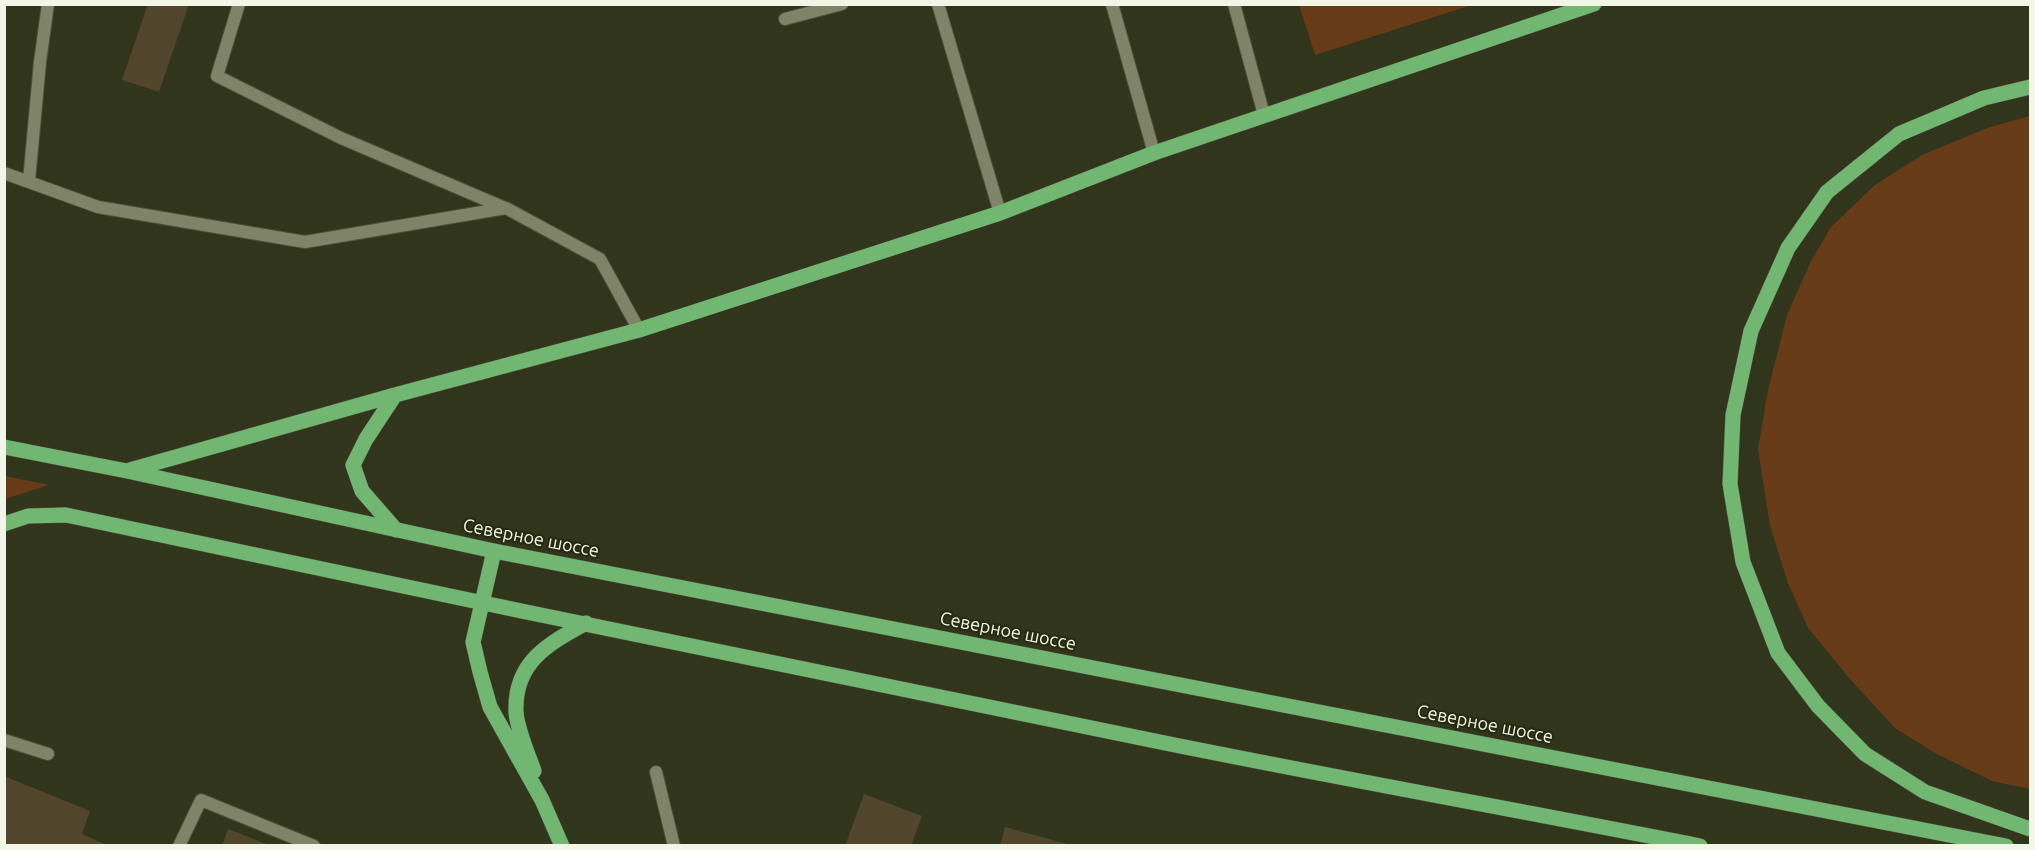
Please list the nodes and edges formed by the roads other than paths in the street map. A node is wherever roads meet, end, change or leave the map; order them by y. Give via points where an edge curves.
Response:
1 (48, 4) edge
2 (239, 4) edge
3 (842, 4) edge
4 (938, 4) edge
5 (1112, 4) edge
6 (1234, 4) edge
7 (1594, 4) edge
8 (785, 19) dead end
9 (2031, 87) edge
10 (1264, 115) junction
11 (1154, 153) junction
12 (4, 173) edge
13 (30, 181) junction
14 (506, 208) junction
15 (1000, 213) junction
16 (639, 330) junction
17 (395, 395) junction
18 (4, 447) edge
19 (127, 471) junction
20 (4, 524) edge
21 (396, 530) junction
22 (494, 551) junction
23 (481, 603) junction
24 (586, 623) junction
25 (4, 740) edge
26 (48, 754) dead end
27 (656, 772) dead end
28 (542, 800) junction
29 (2031, 830) edge
30 (179, 846) edge
31 (314, 846) edge
32 (562, 846) edge
33 (674, 846) edge
34 (1700, 846) edge
35 (2006, 846) edge

1 - 13 lane
2 - 14 lane via 218,76 341,138
3 - 8 lane
4 - 15 lane
5 - 11 lane
6 - 10 lane
7 - 10 main road
9 - 29 main road via 1984,98 1899,134 1827,192 1788,248 1751,331 1733,415 1731,484 1743,562 1778,653 1818,706 1865,754 1924,792
10 - 11 main road
11 - 15 main road
12 - 13 lane
13 - 14 lane via 98,207 304,242
14 - 16 lane via 600,259
15 - 16 main road
16 - 17 main road
17 - 19 main road
17 - 21 main road via 353,465 362,491
18 - 19 main road, Северное шоссе
19 - 21 main road, Северное шоссе
20 - 23 main road via 28,516 66,515
21 - 22 main road, Северное шоссе
22 - 23 main road
22 - 35 main road, Северное шоссе
23 - 24 main road
23 - 28 main road via 473,642 490,707
24 - 28 main road via 555,640 531,660 518,691 516,714
24 - 34 main road via 1168,744
25 - 26 lane
27 - 33 lane
28 - 32 main road
30 - 31 lane via 201,800

